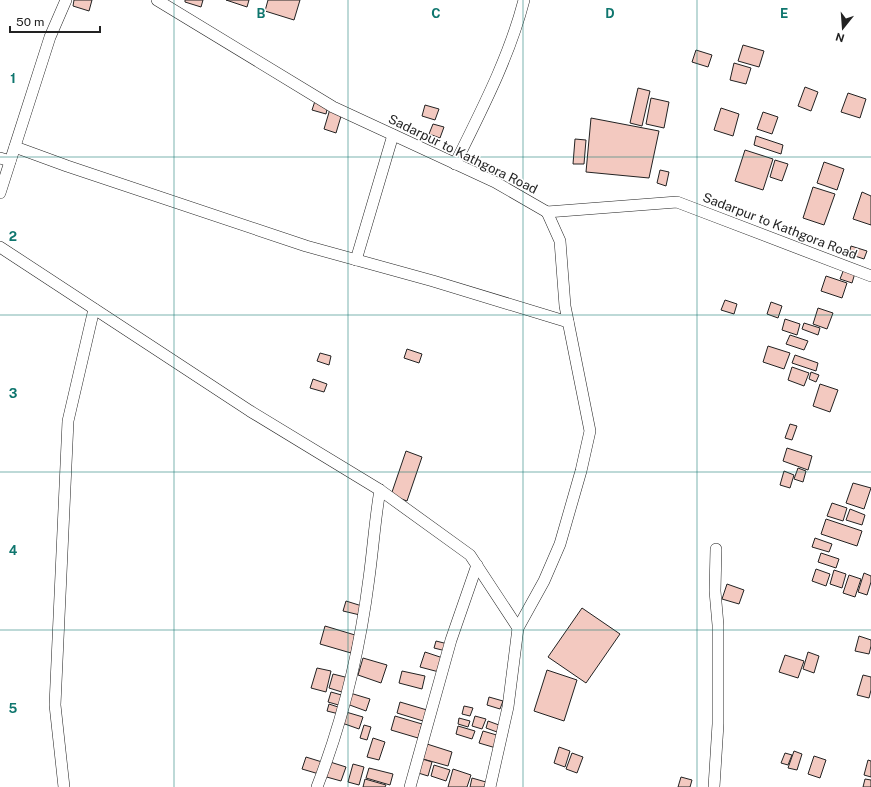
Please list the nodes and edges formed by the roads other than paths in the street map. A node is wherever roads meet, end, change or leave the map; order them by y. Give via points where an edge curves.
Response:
1 (66, 0) edge
2 (157, 0) edge
3 (524, 0) edge
4 (393, 135) junction
5 (15, 147) junction
6 (5, 159) edge
7 (455, 164) junction
8 (0, 193) edge
9 (547, 212) junction
10 (0, 248) edge
11 (356, 260) junction
12 (871, 276) edge
13 (94, 309) junction
14 (568, 322) junction
15 (380, 490) junction
16 (716, 550) dead end
17 (477, 565) junction
18 (518, 628) junction
19 (64, 787) edge
20 (317, 787) edge
21 (410, 787) edge
22 (490, 787) edge
23 (714, 787) edge

1 - 5 street via 50,37
2 - 4 street, Sadarpur to Kathgora Road via 333,107
3 - 7 street via 517,28 495,81
4 - 7 street, Sadarpur to Kathgora Road
4 - 11 street
5 - 6 street
5 - 11 street via 306,246
6 - 8 street
7 - 9 street, Sadarpur to Kathgora Road via 495,182
9 - 12 street, Sadarpur to Kathgora Road via 677,202
9 - 14 street via 560,241
10 - 13 street
11 - 14 street
13 - 15 street via 250,411
13 - 19 street via 68,421 55,705
14 - 18 street via 590,431 560,544 544,582
15 - 17 street via 470,555
15 - 20 street via 362,626 337,729
16 - 23 street via 714,591 718,632 718,724
17 - 18 street
17 - 21 street via 451,640
18 - 22 street via 508,707

